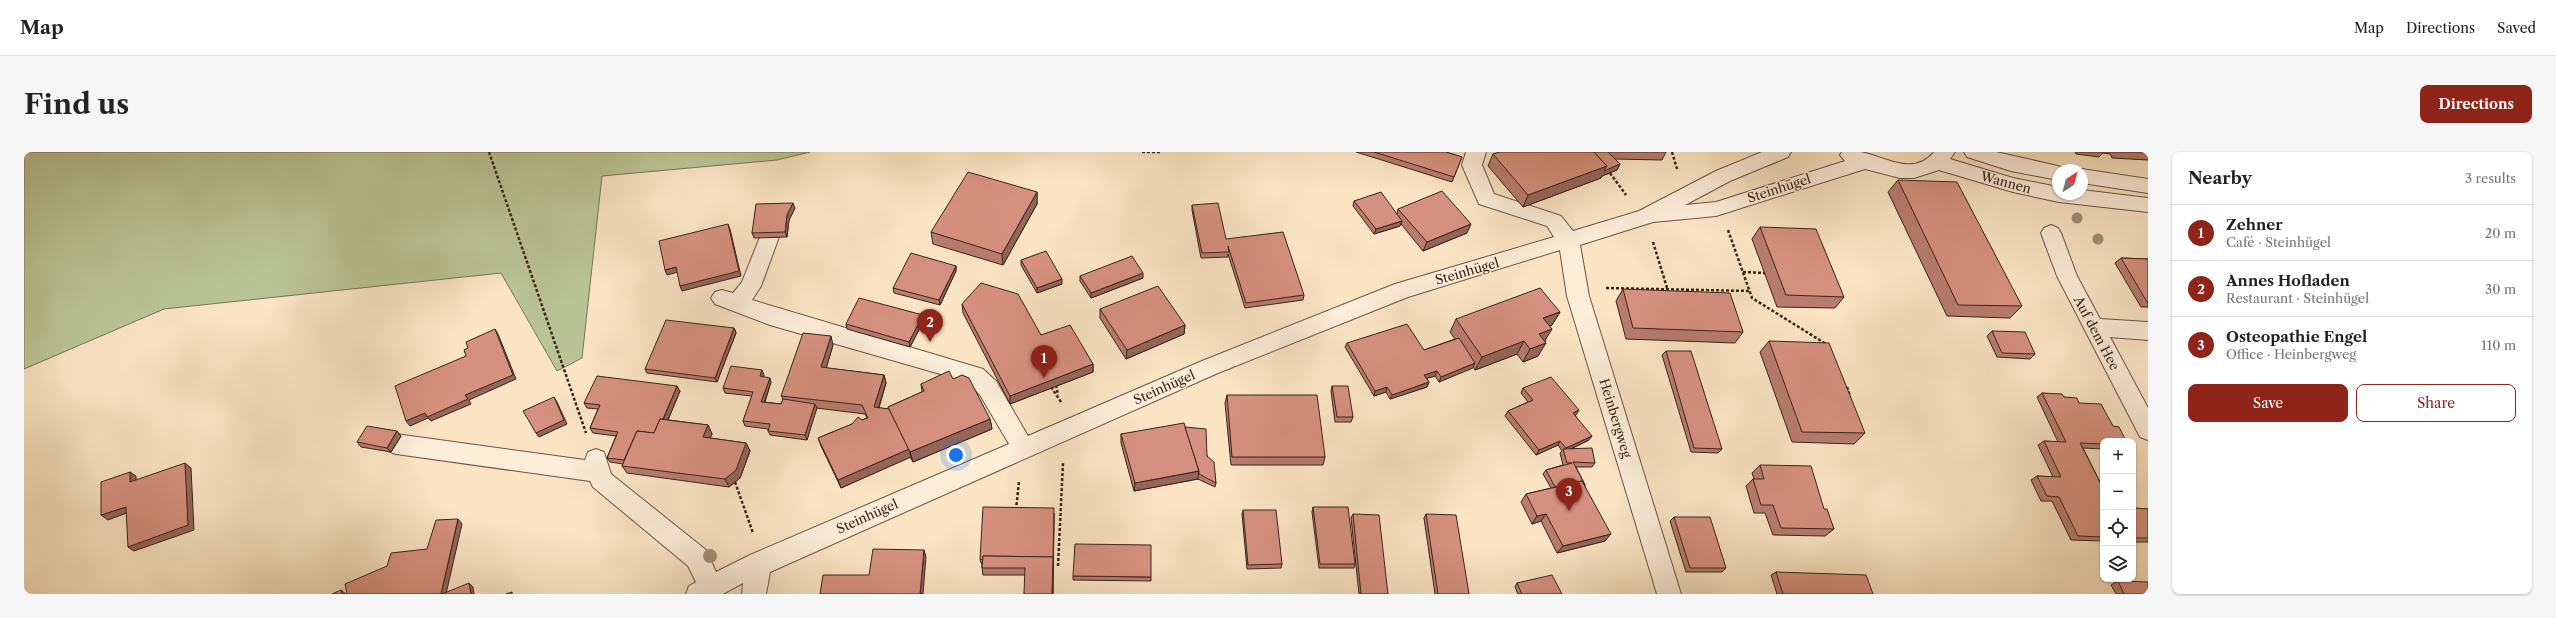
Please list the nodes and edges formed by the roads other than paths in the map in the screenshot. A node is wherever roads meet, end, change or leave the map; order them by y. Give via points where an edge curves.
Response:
1 (1476, 152) edge
2 (1781, 152) edge
3 (1846, 152) edge
4 (1974, 152) edge
5 (1941, 157) edge
6 (1864, 162) junction
7 (2052, 172) edge
8 (2088, 177) edge
9 (2147, 187) edge
10 (2148, 205) edge
11 (1646, 217) junction
12 (2051, 233) dead end
13 (769, 238) edge
14 (1569, 241) junction
15 (2094, 327) junction
16 (2148, 331) edge
17 (2148, 430) edge
18 (396, 444) edge
19 (1023, 448) junction
20 (762, 563) junction
21 (705, 591) edge
22 (754, 594) edge
23 (1669, 594) edge

1 - 14 street via 1472,165 1486,198 1554,221
2 - 11 street, Steinhügel via 1723,176
3 - 6 street
4 - 7 street, Wannen via 2011,164
5 - 6 street via 1923,169 1905,171 1884,169
5 - 10 street, Wannen via 2013,185 2059,195
6 - 11 street, Steinhügel via 1716,209
8 - 9 street
11 - 14 street, Steinhügel
12 - 15 street, Auf dem Hee via 2067,276
13 - 19 street via 752,286 729,301 770,316 975,375 988,388
14 - 19 street, Steinhügel via 1402,290 1210,367
14 - 23 street, Heinbergweg via 1578,296
15 - 16 street
15 - 17 street, Auf dem Hee
18 - 21 street via 597,466 601,480 697,558
19 - 20 street, Steinhügel
20 - 21 street, Steinhügel
20 - 22 street

